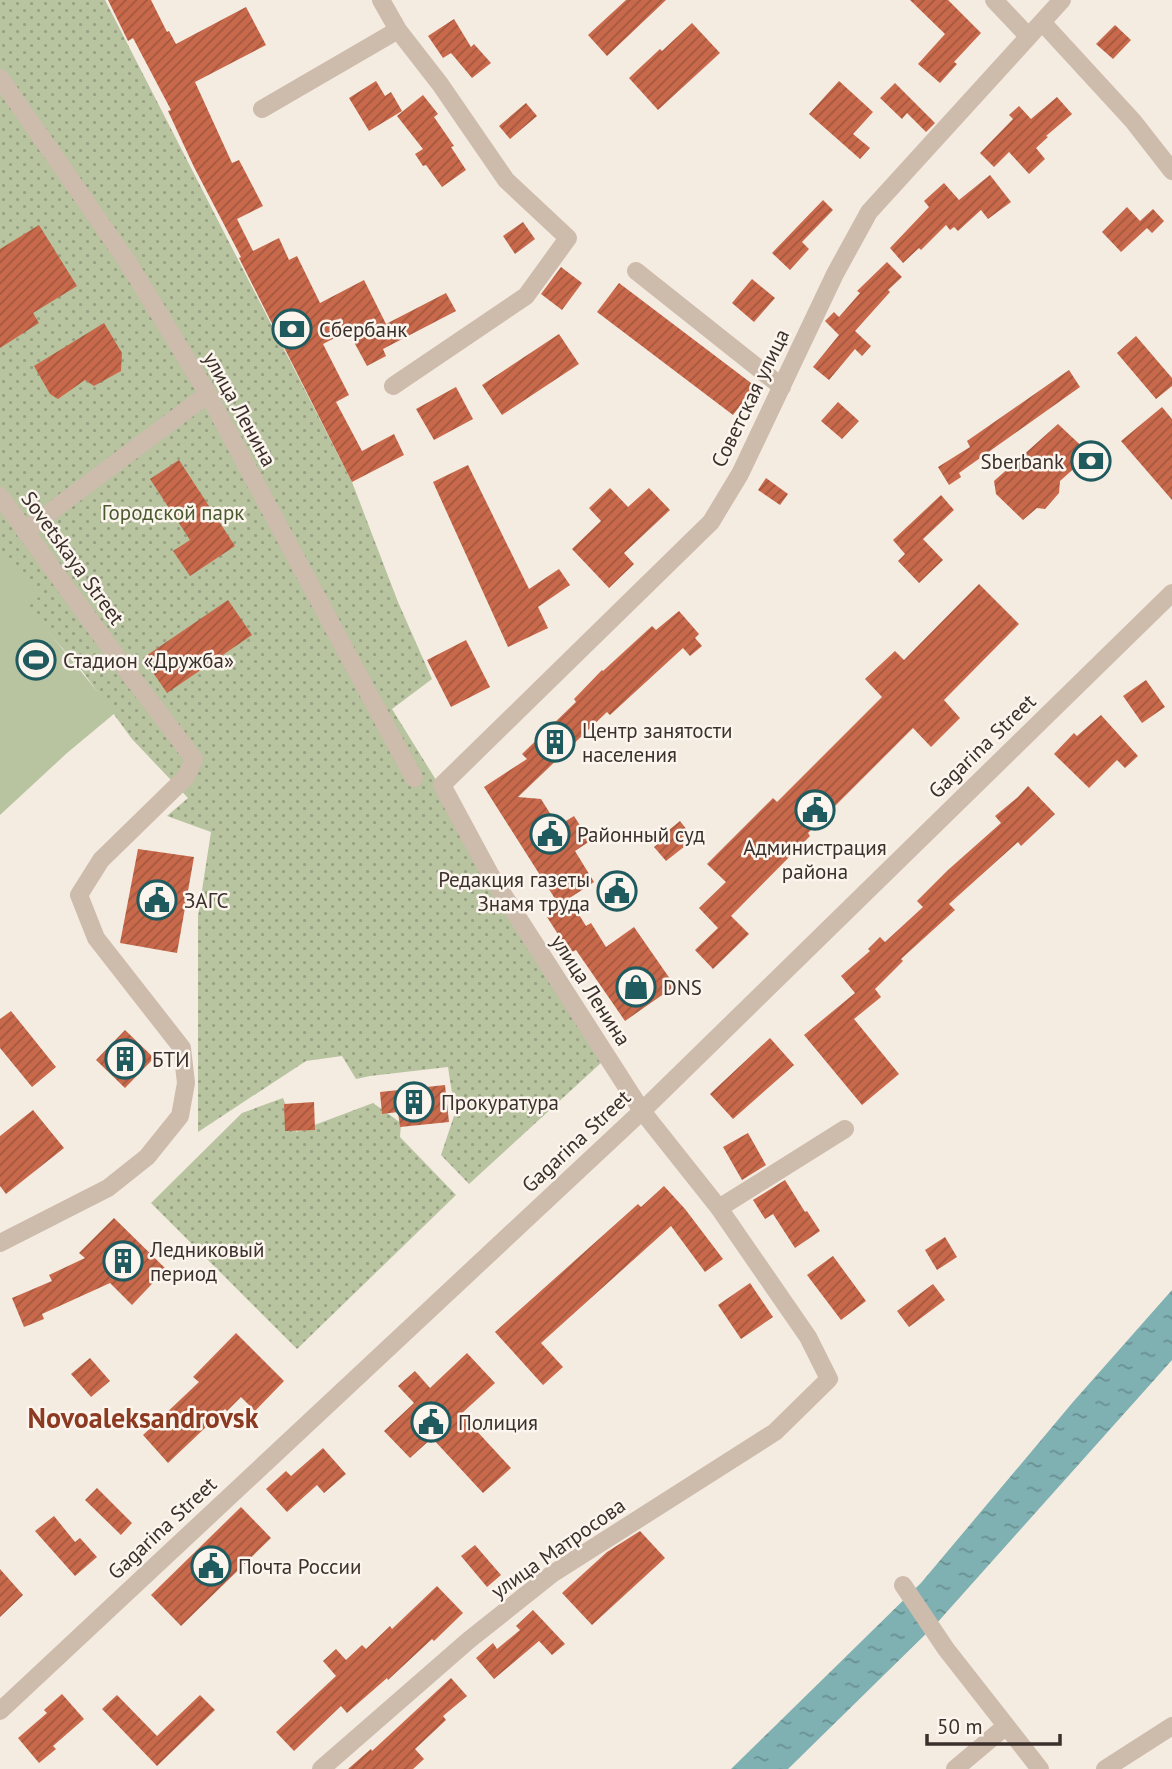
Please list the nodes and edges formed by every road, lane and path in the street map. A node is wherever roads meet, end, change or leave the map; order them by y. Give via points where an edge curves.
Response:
1 (381, 0) edge
2 (994, 0) edge
3 (1062, 0) edge
4 (1042, 22) junction
5 (398, 30) junction
6 (1028, 36) junction
7 (0, 78) edge
8 (262, 109) dead end
9 (1172, 171) edge
10 (636, 271) dead end
11 (393, 386) dead end
12 (782, 387) junction
13 (208, 394) junction
14 (0, 496) edge
15 (25, 531) junction
16 (1172, 593) edge
17 (414, 778) dead end
18 (442, 785) joint
19 (642, 1111) junction
20 (845, 1129) dead end
21 (719, 1208) junction
22 (0, 1243) edge
23 (829, 1378) joint
24 (903, 1585) dead end
25 (0, 1711) edge
26 (1006, 1726) junction
27 (1172, 1726) edge
28 (321, 1769) edge
29 (955, 1769) edge
30 (1040, 1769) edge
31 (1105, 1769) edge

1 - 5 street
2 - 6 street
3 - 4 street, Советская улица
4 - 6 street, Советская улица
4 - 9 street
5 - 8 street
5 - 11 street via 506,180 568,238 526,296
6 - 12 street, Советская улица via 869,212
7 - 13 street, улица Ленина via 127,261
10 - 12 street
12 - 18 street, Советская улица via 711,522
13 - 15 street
13 - 17 street, улица Ленина
14 - 15 street, Sovetskaya Street
15 - 22 street, Sovetskaya Street via 194,759 186,777 102,860 79,895 96,938 182,1048 186,1083 180,1115 147,1157 108,1188
16 - 19 street, Gagarina Street
18 - 19 street, улица Ленина via 491,874
19 - 21 street, улица Ленина
19 - 25 street, Gagarina Street
20 - 21 street
21 - 23 street, улица Ленина via 808,1337
23 - 28 street, улица Матросова via 775,1432 552,1574
24 - 26 street
26 - 29 street
26 - 30 street
27 - 31 street

